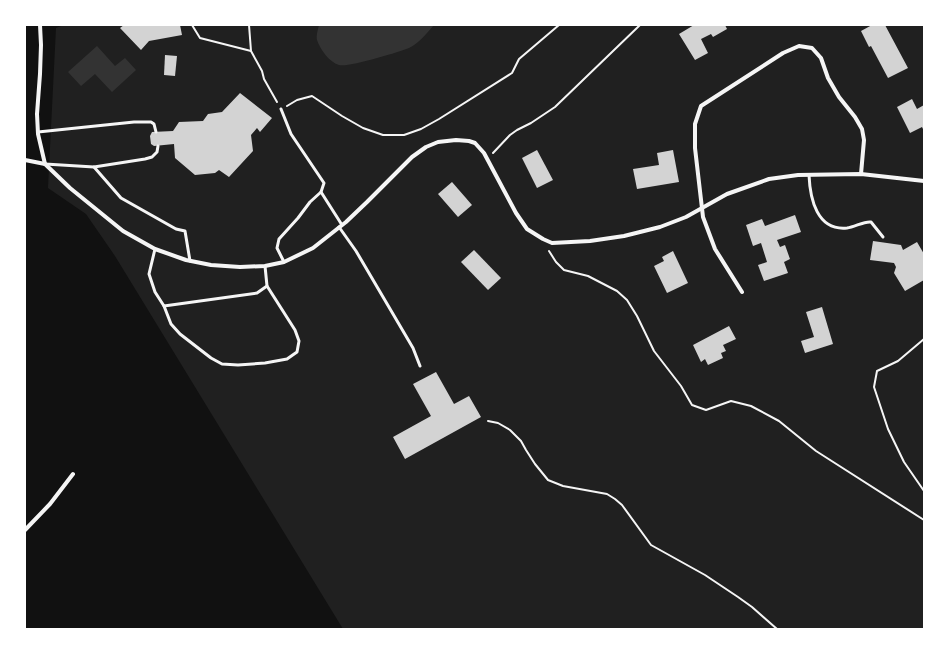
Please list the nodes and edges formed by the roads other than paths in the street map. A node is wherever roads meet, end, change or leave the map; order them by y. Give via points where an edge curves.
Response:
1 (40, 25) edge
2 (281, 109) road end
3 (38, 132) junction
4 (156, 132) dead end
5 (158, 146) dead end
6 (25, 160) edge
7 (45, 164) junction
8 (94, 167) junction
9 (861, 174) junction
10 (809, 175) junction
11 (924, 181) edge
12 (321, 192) junction
13 (702, 208) junction
14 (341, 226) junction
15 (883, 237) dead end
16 (155, 249) junction
17 (190, 260) junction
18 (284, 262) junction
19 (266, 266) junction
20 (268, 286) junction
21 (742, 292) dead end
22 (164, 306) junction
23 (420, 366) dead end
24 (73, 474) dead end
25 (25, 530) edge

1 - 3 street via 42,45
2 - 12 lane via 291,134 324,184
3 - 4 lane via 134,122 151,122
3 - 7 street
5 - 8 lane via 152,157
6 - 7 street
7 - 8 lane
7 - 16 street via 122,231
8 - 17 lane via 121,198 176,229 185,231
9 - 10 street
9 - 11 street
9 - 13 street via 864,140 862,129 828,78 821,58 812,48 799,46 783,53 700,106 695,124 695,148
10 - 13 street via 769,179 727,194
10 - 15 lane via 816,210 826,224 843,228 872,222
12 - 14 lane
12 - 18 lane via 279,239 277,248
13 - 14 street via 660,227 624,236 552,243 527,229 484,153 475,143 450,140 426,147 412,157
13 - 21 street via 715,249
14 - 18 street via 313,248
14 - 23 lane
16 - 17 street
16 - 22 lane via 149,274 155,292
17 - 19 street via 211,265
18 - 19 street
19 - 20 lane
20 - 22 lane via 257,293
20 - 22 lane via 299,341 297,352 287,358 265,363 222,364 211,358 180,334 171,324
24 - 25 street via 50,504

